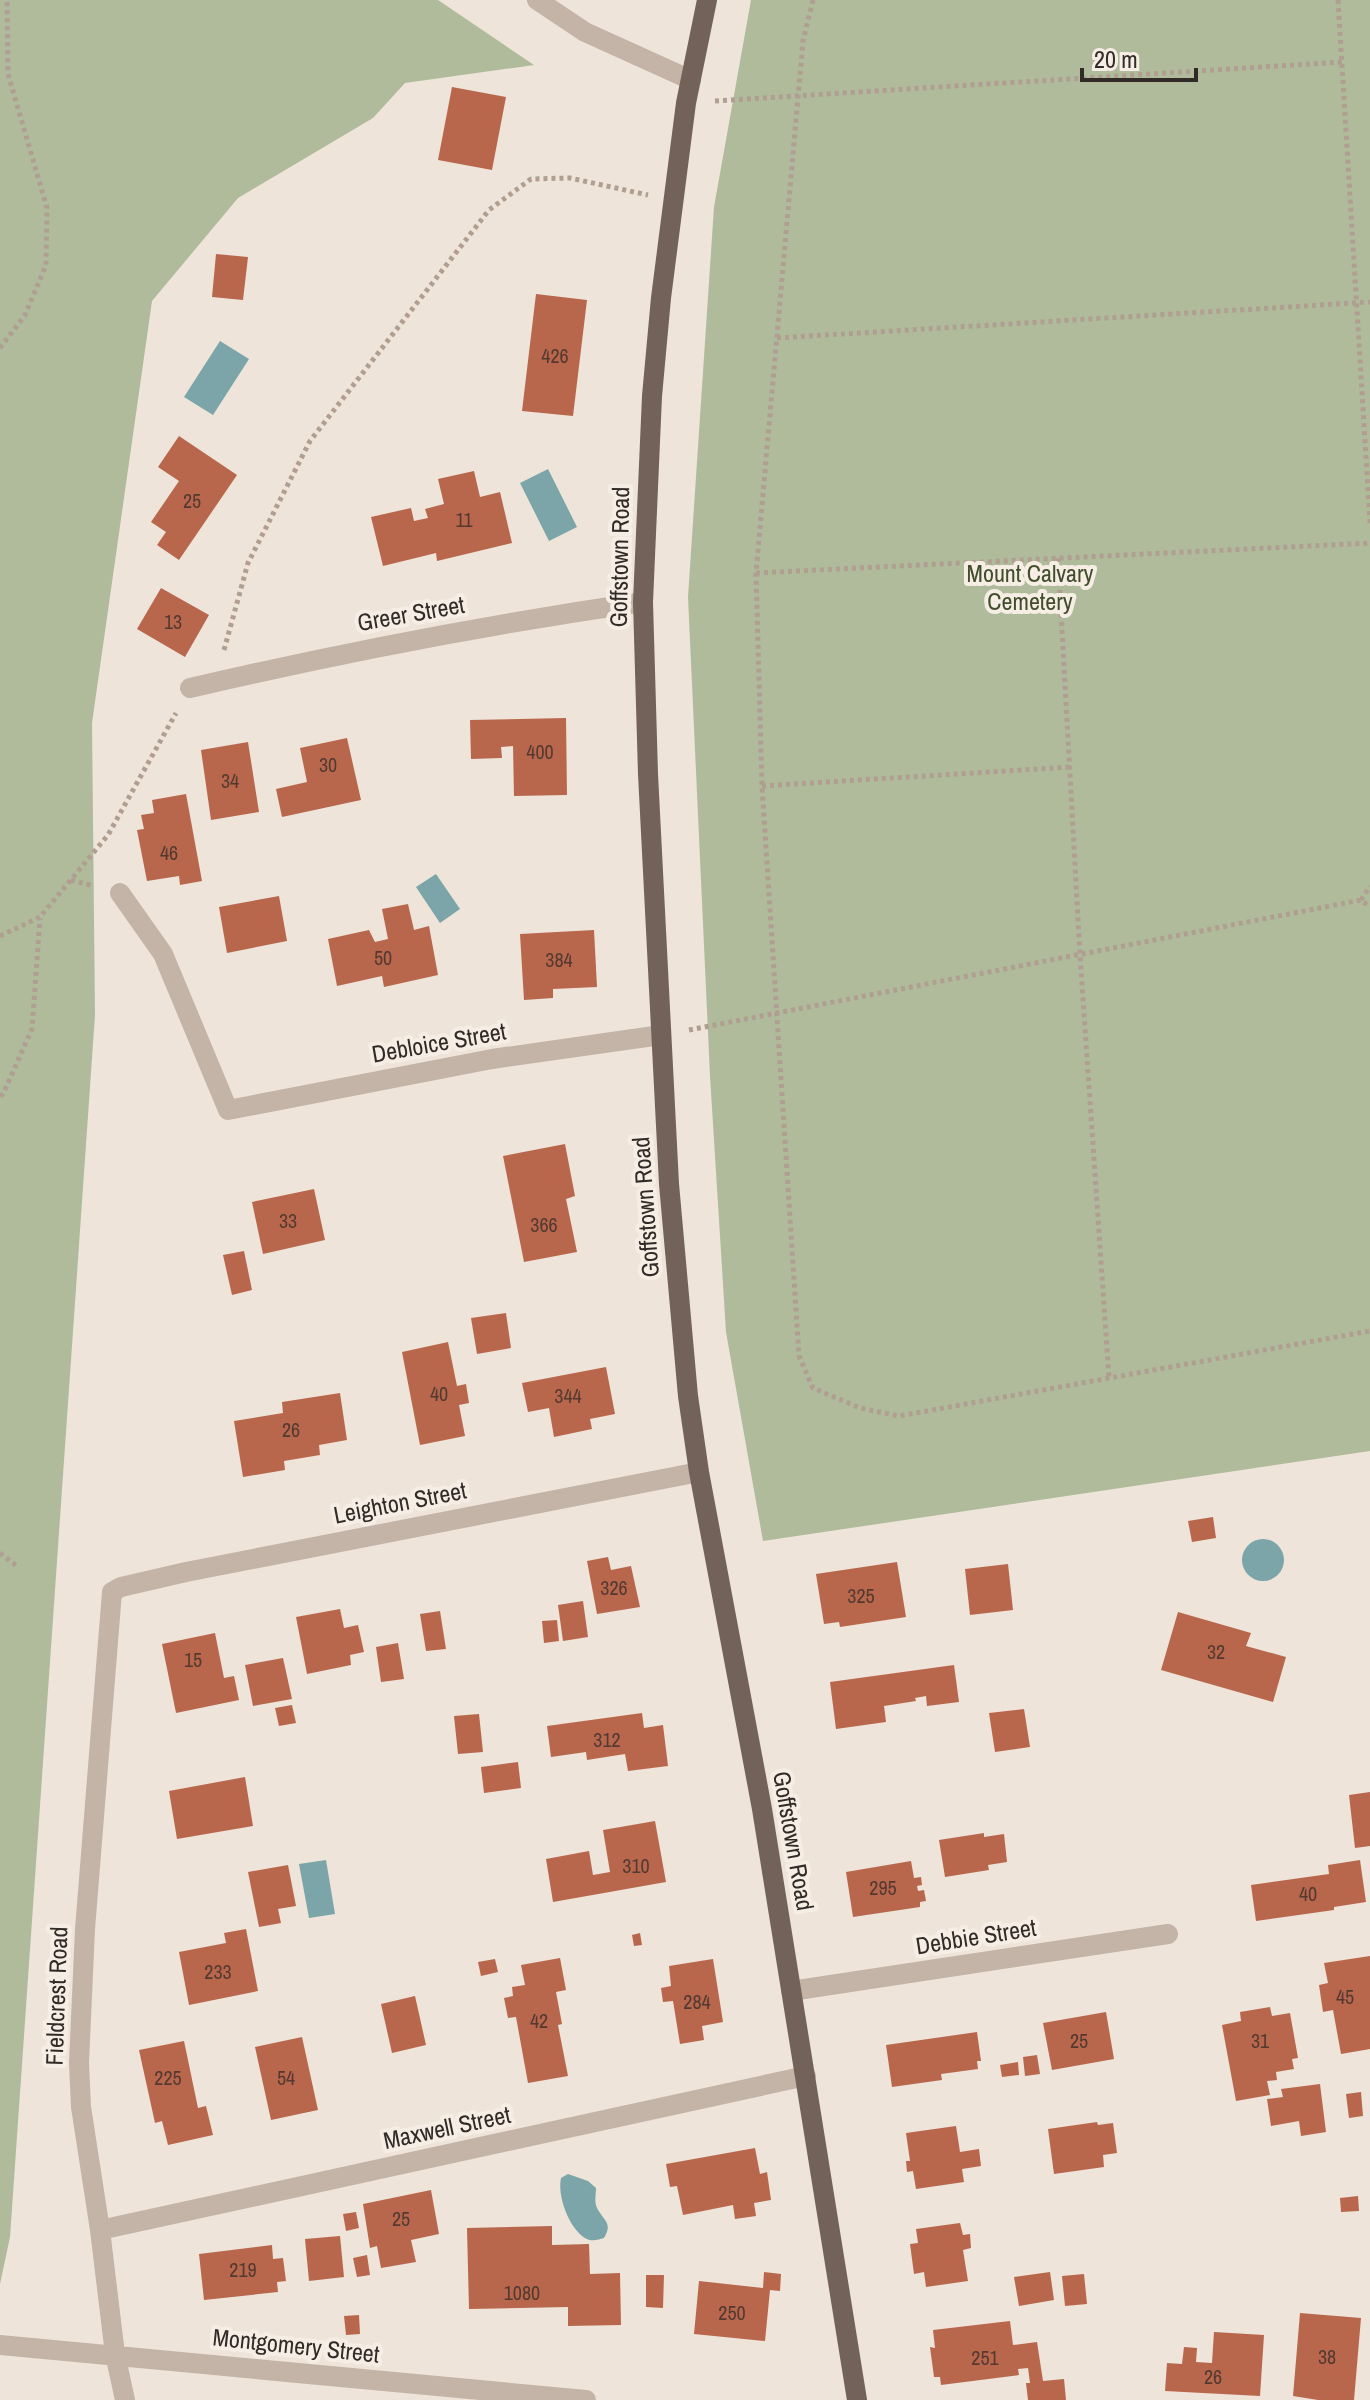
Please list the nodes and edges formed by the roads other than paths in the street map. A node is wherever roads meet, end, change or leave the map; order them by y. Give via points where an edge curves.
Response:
1 (537, 0) edge
2 (707, 0) edge
3 (691, 80) junction
4 (643, 602) junction
5 (190, 688) road end
6 (120, 893) dead end
7 (661, 1035) junction
8 (699, 1472) junction
9 (112, 1592) joint
10 (1168, 1934) dead end
11 (791, 1991) junction
12 (806, 2076) junction
13 (100, 2230) junction
14 (0, 2345) edge
15 (115, 2354) junction
16 (125, 2400) edge
17 (586, 2400) edge
18 (857, 2400) edge

1 - 3 street via 585,32
2 - 3 main road, Goffstown Road
3 - 4 main road, Goffstown Road via 652,396
4 - 5 street, Greer Street via 352,651
4 - 7 main road, Goffstown Road
6 - 7 street, Debloice Street via 163,954 228,1110 492,1059
7 - 8 main road, Goffstown Road via 671,1212
8 - 9 street, Leighton Street via 186,1572
8 - 11 main road, Goffstown Road
9 - 13 street, Fieldcrest Road via 79,2063
10 - 11 street, Debbie Street
11 - 12 main road, Goffstown Road
12 - 13 street, Maxwell Street
12 - 18 main road, Goffstown Road
13 - 15 street, Fieldcrest Road
14 - 15 street, Montgomery Street
15 - 16 street, Fieldcrest Road
15 - 17 street, Montgomery Street

